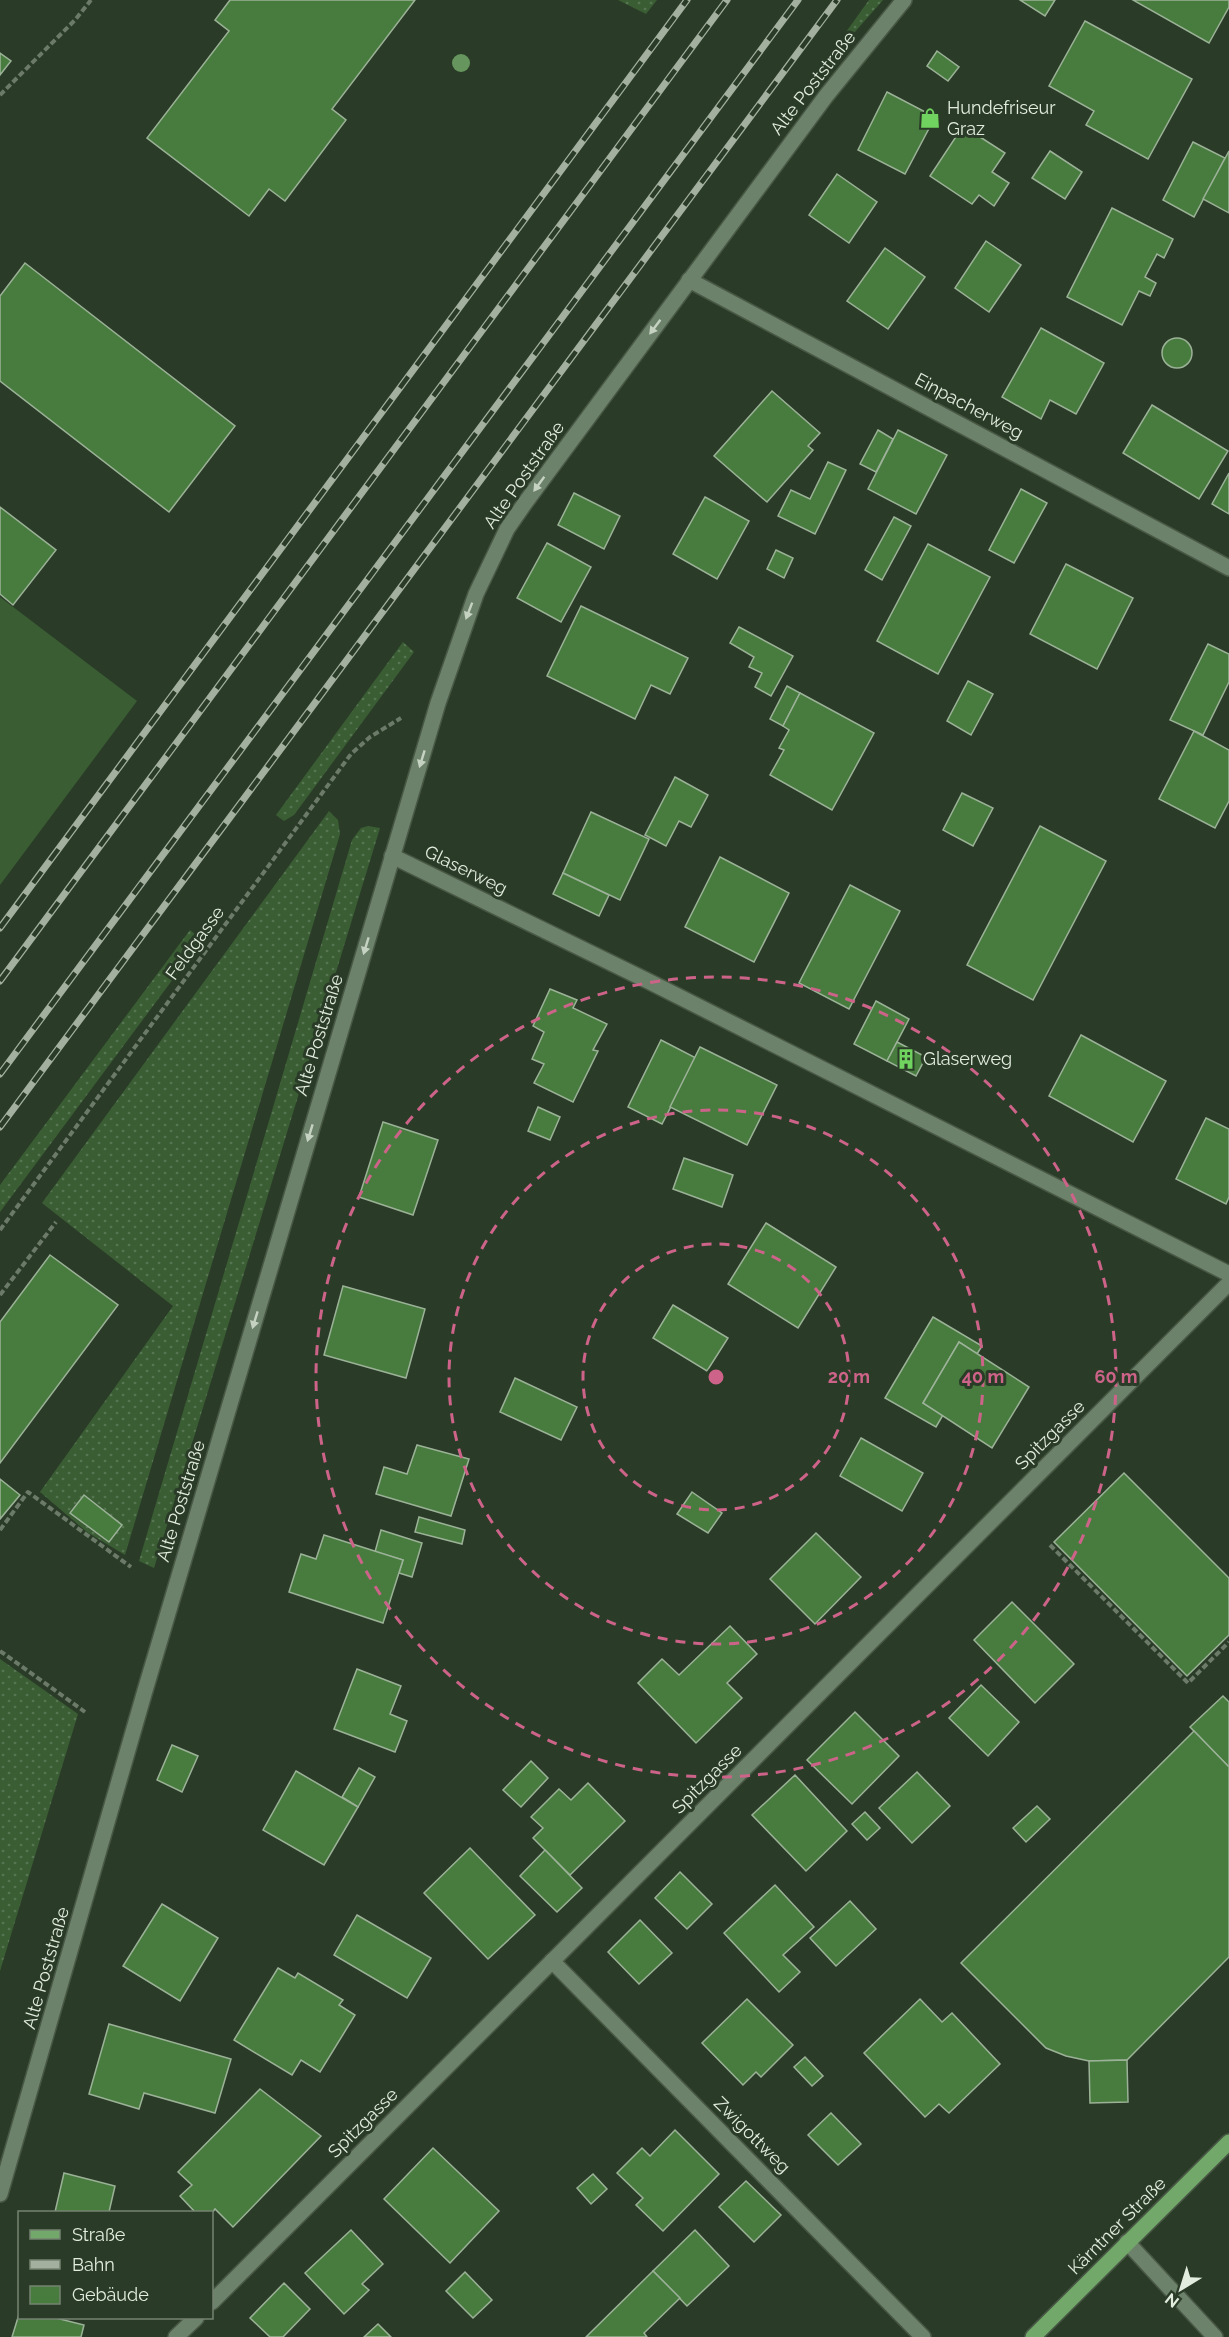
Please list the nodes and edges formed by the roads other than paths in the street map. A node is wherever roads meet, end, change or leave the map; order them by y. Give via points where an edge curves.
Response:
1 (904, 0) edge
2 (689, 280) junction
3 (1229, 568) edge
4 (393, 856) junction
5 (1229, 1274) edge
6 (1229, 1283) edge
7 (552, 1961) junction
8 (1229, 2142) edge
9 (0, 2194) edge
10 (1127, 2242) junction
11 (213, 2301) edge
12 (195, 2319) edge
13 (177, 2337) edge
14 (923, 2337) edge
15 (1033, 2337) edge
16 (1215, 2337) edge

1 - 2 street, Alte Poststraße via 826,96
2 - 3 street, Einpacherweg
2 -> 4 street, Alte Poststraße via 507,529 476,594 438,703
4 - 5 street, Glaserweg
4 -> 9 street, Alte Poststraße
6 - 7 street, Spitzgasse
7 - 11 street, Spitzgasse
7 - 14 street, Zwigottweg
8 - 10 main road, Kärntner Straße
10 - 15 main road, Kärntner Straße
10 - 16 street
12 - 13 street

